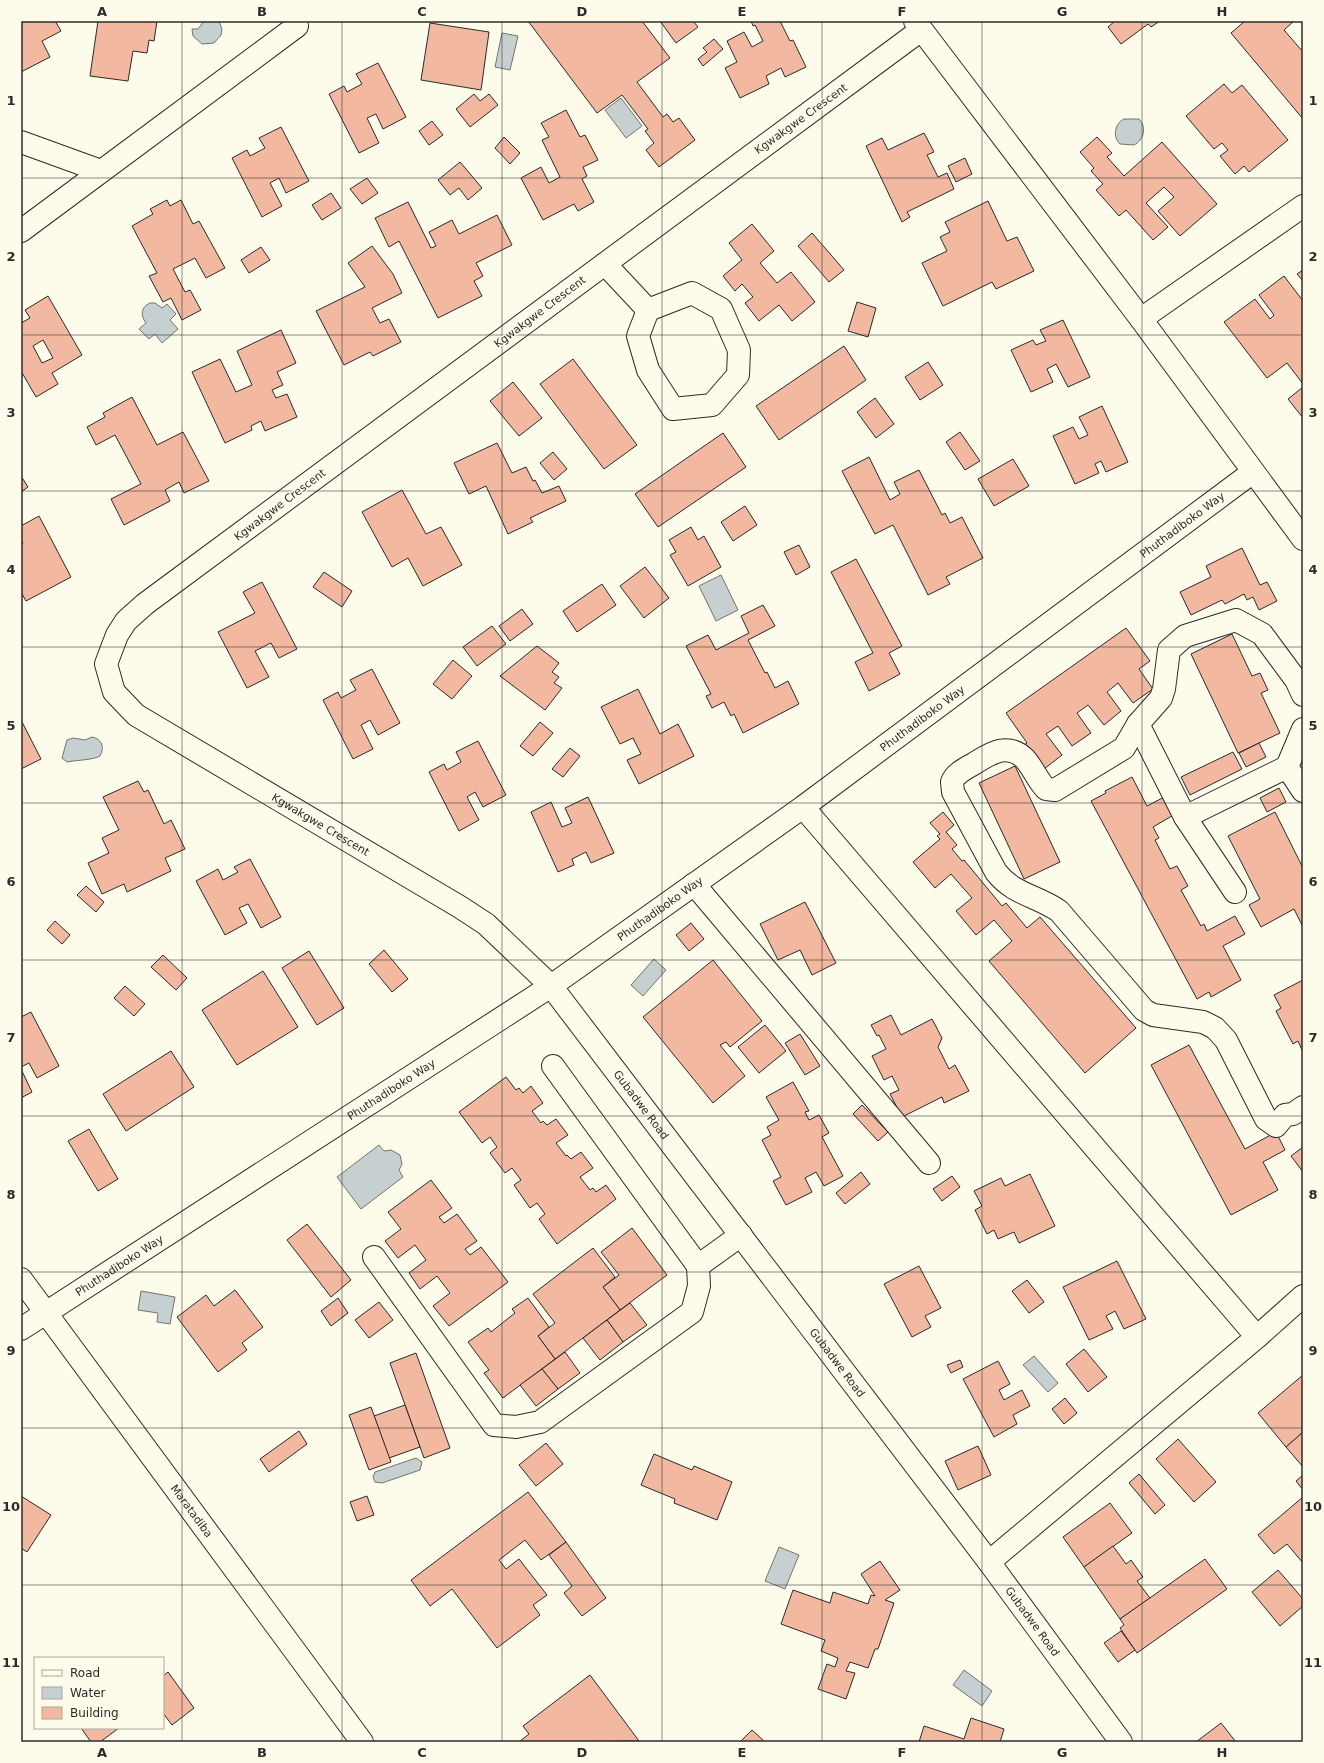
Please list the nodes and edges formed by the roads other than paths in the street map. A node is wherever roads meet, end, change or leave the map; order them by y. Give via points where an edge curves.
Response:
1 (918, 25) edge
2 (297, 26) dead end
3 (21, 142) edge
4 (101, 171) junction
5 (1303, 206) edge
6 (21, 231) edge
7 (605, 264) junction
8 (648, 310) junction
9 (1141, 319) junction
10 (1253, 472) junction
11 (1303, 539) edge
12 (1301, 684) edge
13 (1138, 724) junction
14 (1303, 729) edge
15 (1287, 767) junction
16 (1303, 791) edge
17 (803, 807) junction
18 (1185, 817) junction
19 (694, 884) junction
20 (1235, 892) dead end
21 (551, 986) junction
22 (553, 1066) dead end
23 (1303, 1107) edge
24 (930, 1163) dead end
25 (740, 1235) junction
26 (374, 1257) dead end
27 (698, 1266) junction
28 (21, 1279) edge
29 (1303, 1296) edge
30 (46, 1314) junction
31 (21, 1329) edge
32 (1257, 1337) junction
33 (989, 1562) junction
34 (362, 1742) edge
35 (1121, 1742) edge

1 - 7 street, Kgwakgwe Crescent
1 - 9 street
2 - 4 street
3 - 4 street
4 - 6 street
5 - 9 street
7 - 8 street
7 - 21 street, Kgwakgwe Crescent via 145,604 126,621 117,635 106,664 114,692 136,715 460,907 486,924
8 - 8 street via 638,336 648,370 673,409 712,405 738,375 739,350 721,309 692,293
9 - 10 street
10 - 11 street
10 - 17 street, Phuthadiboko Way
12 - 13 street via 1262,634 1236,620 1185,636 1169,650 1161,698
13 - 18 street
13 - 23 street via 1124,748 1055,790 1044,788 1025,759 1000,750 992,752 956,776 952,782 953,792 1003,881 1012,888 1059,910 1144,1010 1153,1015 1203,1022 1215,1028 1226,1040 1266,1119 1276,1126 1285,1115 1293,1114
14 - 15 street
15 - 16 street
15 - 18 street
17 - 19 street, Phuthadiboko Way
17 - 32 street
18 - 20 street
19 - 21 street, Phuthadiboko Way
19 - 24 street
21 - 25 street, Gubadwe Road
21 - 30 street, Phuthadiboko Way
22 - 27 street
25 - 27 street
25 - 33 street, Gubadwe Road
26 - 27 street via 494,1425 516,1428 540,1422 692,1312 699,1286
28 - 30 street, Maratadiba
29 - 32 street
30 - 31 street, Phuthadiboko Way
30 - 34 street, Maratadiba
32 - 33 street
33 - 35 street, Gubadwe Road

